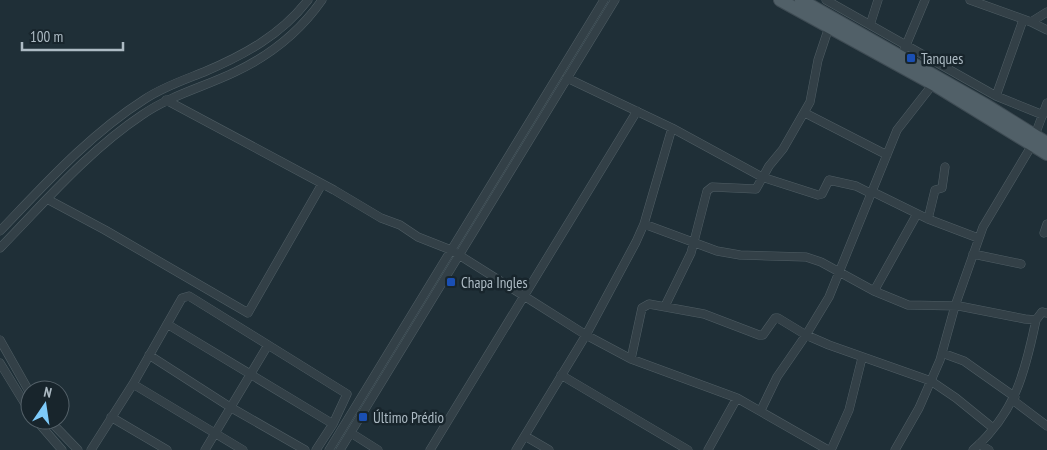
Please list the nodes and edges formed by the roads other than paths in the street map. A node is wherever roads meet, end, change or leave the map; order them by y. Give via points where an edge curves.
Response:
1 (308, 0) edge
2 (322, 0) edge
3 (604, 0) edge
4 (615, 0) edge
5 (780, 0) edge
6 (801, 0) edge
7 (878, 0) edge
8 (924, 0) edge
9 (970, 0) edge
10 (829, 9) edge
11 (1047, 12) edge
12 (1027, 21) junction
13 (870, 25) junction
14 (1047, 30) edge
15 (903, 52) junction
16 (567, 78) junction
17 (933, 84) junction
18 (996, 96) junction
19 (166, 100) junction
20 (1047, 104) edge
21 (637, 111) junction
22 (805, 113) junction
23 (1043, 115) junction
24 (672, 128) junction
25 (1033, 140) junction
26 (1047, 143) edge
27 (1047, 154) edge
28 (887, 155) junction
29 (945, 167) dead end
30 (762, 177) junction
31 (322, 184) junction
32 (872, 193) junction
33 (47, 199) junction
34 (918, 214) junction
35 (928, 219) junction
36 (644, 224) junction
37 (1047, 224) edge
38 (0, 231) edge
39 (1044, 233) dead end
40 (978, 238) junction
41 (693, 244) junction
42 (0, 248) edge
43 (451, 250) junction
44 (973, 254) junction
45 (460, 255) junction
46 (1021, 264) dead end
47 (840, 272) junction
48 (874, 291) junction
49 (524, 296) junction
50 (664, 306) junction
51 (955, 306) junction
52 (1047, 313) edge
53 (1036, 320) junction
54 (167, 324) junction
55 (586, 334) junction
56 (806, 335) junction
57 (0, 340) edge
58 (268, 345) junction
59 (942, 353) junction
60 (149, 355) junction
61 (862, 358) junction
62 (632, 359) junction
63 (0, 362) edge
64 (251, 374) junction
65 (561, 375) junction
66 (23, 380) edge
67 (931, 381) junction
68 (133, 384) junction
69 (20, 395) edge
70 (738, 398) junction
71 (1014, 399) junction
72 (230, 407) junction
73 (761, 410) junction
74 (111, 417) junction
75 (333, 424) junction
76 (1047, 426) edge
77 (993, 428) junction
78 (45, 430) edge
79 (59, 430) edge
80 (215, 433) junction
81 (351, 433) junction
82 (525, 436) junction
83 (976, 447) edge
84 (62, 450) edge
85 (78, 450) edge
86 (91, 450) edge
87 (167, 450) edge
88 (205, 450) edge
89 (243, 450) edge
90 (305, 450) edge
91 (316, 450) edge
92 (329, 450) edge
93 (340, 450) edge
94 (378, 450) edge
95 (430, 450) edge
96 (516, 450) edge
97 (549, 450) edge
98 (688, 450) edge
99 (708, 450) edge
100 (830, 450) edge
101 (895, 450) edge
102 (989, 450) edge

1 - 38 street via 285,25 248,52 165,88 114,121
2 - 19 street via 289,39 277,48 234,73
3 - 43 street
4 - 16 street
5 - 10 main road
6 - 10 main road
7 - 13 street
8 - 15 street
9 - 12 street
10 - 13 street
10 - 15 main road
10 - 17 main road
10 - 22 street
11 - 12 street
12 - 14 street
12 - 18 street
13 - 15 street
15 - 18 street
15 - 25 main road
16 - 21 street
16 - 45 street
17 - 25 main road
17 - 28 street via 898,130
18 - 23 street
19 - 31 street
19 - 33 street via 114,135
20 - 23 street
21 - 24 street
21 - 49 street
22 - 28 street
22 - 30 street
23 - 25 street
24 - 30 street
24 - 36 street
25 - 26 main road
25 - 27 main road
25 - 40 street
28 - 32 street
29 - 35 street via 942,187 935,190
30 - 32 street via 815,194 822,194 829,180
30 - 41 street via 754,190 709,189
31 - 33 street via 248,313
31 - 43 street via 418,237
32 - 34 street
32 - 47 street
33 - 42 street
34 - 35 street
34 - 48 street
35 - 40 street
36 - 41 street
36 - 55 street
37 - 39 street
40 - 44 street
41 - 47 street via 740,255 806,257
41 - 50 street
43 - 45 street
43 - 92 street
44 - 46 street
44 - 51 street
45 - 49 street
45 - 81 street
47 - 48 street
47 - 56 street
48 - 51 street via 908,305
49 - 55 street
49 - 95 street
50 - 56 street via 704,314 759,335 763,335 778,318
50 - 62 street via 649,304 642,308
51 - 53 street
51 - 59 street
52 - 53 street via 1042,312
53 - 71 street
54 - 58 street via 182,298 189,296
54 - 60 street
54 - 64 street
55 - 62 street
55 - 65 street
56 - 61 street
56 - 73 street via 777,377
57 - 66 street
58 - 64 street
58 - 75 street via 346,394
59 - 67 street
59 - 71 street via 964,361
60 - 68 street
60 - 72 street
61 - 67 street
61 - 100 street via 849,410
62 - 70 street
63 - 69 street
64 - 72 street
64 - 75 street
65 - 82 street
65 - 98 street
67 - 77 street
67 - 101 street
68 - 74 street
68 - 80 street
70 - 73 street
70 - 99 street
71 - 76 street
71 - 77 street
72 - 80 street
72 - 90 street
73 - 100 street
74 - 86 street
74 - 87 street
75 - 91 street
77 - 83 street
78 - 84 street
79 - 85 street
80 - 88 street
80 - 89 street
81 - 93 street
81 - 94 street
82 - 96 street
82 - 97 street
83 - 102 street

